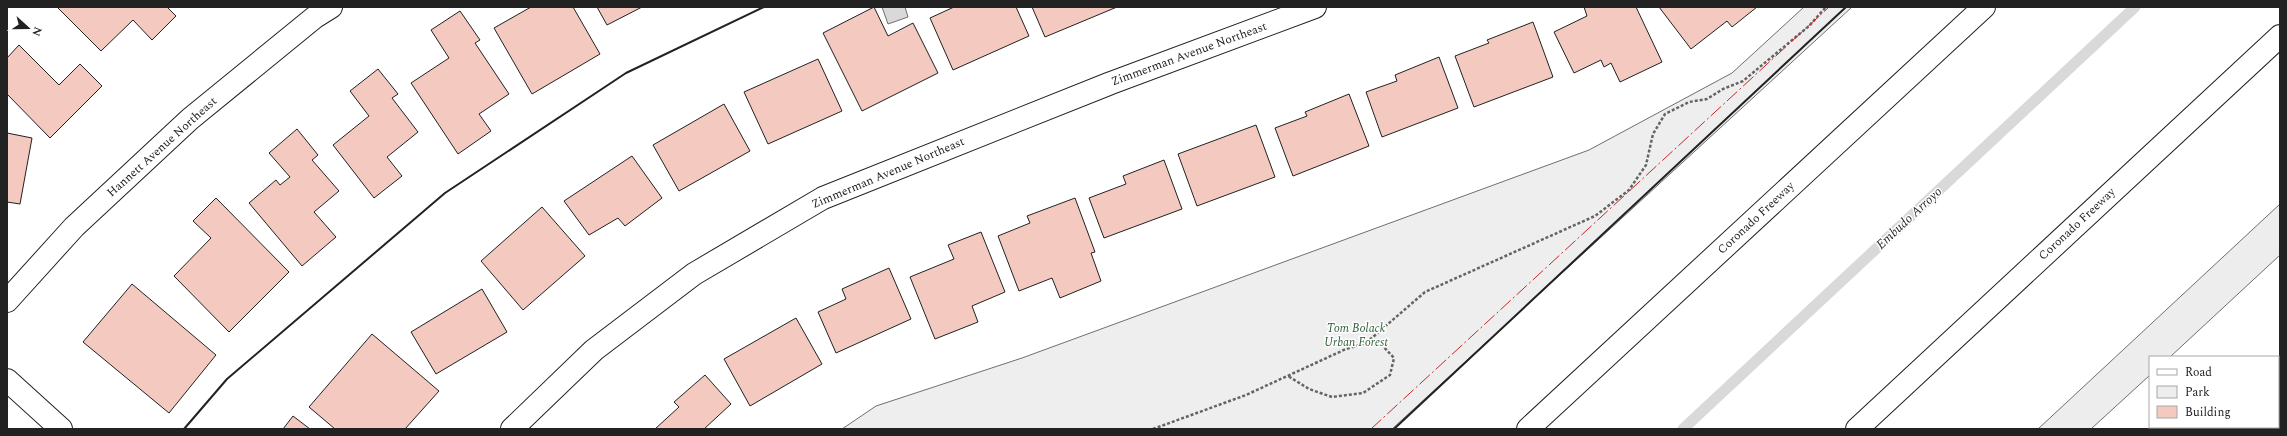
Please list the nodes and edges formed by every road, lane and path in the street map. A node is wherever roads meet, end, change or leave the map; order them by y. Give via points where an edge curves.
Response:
1 (331, 7) edge
2 (1316, 7) edge
3 (1826, 7) edge
4 (1984, 7) edge
5 (2280, 36) edge
6 (7, 301) edge
7 (1366, 344) junction
8 (1288, 376) junction
9 (7, 380) edge
10 (61, 429) edge
11 (512, 429) edge
12 (1153, 429) edge
13 (1528, 429) edge
14 (1857, 429) edge

1 - 6 main road, Hannett Avenue Northeast via 315,17 190,119 74,227
2 - 11 main road, Zimmerman Avenue Northeast via 1111,83 823,198 694,274 594,350
3 - 7 path via 1809,26 1743,81 1707,99 1689,102 1665,114 1653,134 1646,165 1629,190 1595,216 1425,292
4 - 13 main road, Coronado Freeway
5 - 14 main road, Coronado Freeway
7 - 8 path via 1346,349
7 - 8 path via 1382,345 1394,358 1390,375 1362,393 1332,397 1309,389
8 - 12 path via 1246,395
9 - 10 main road

